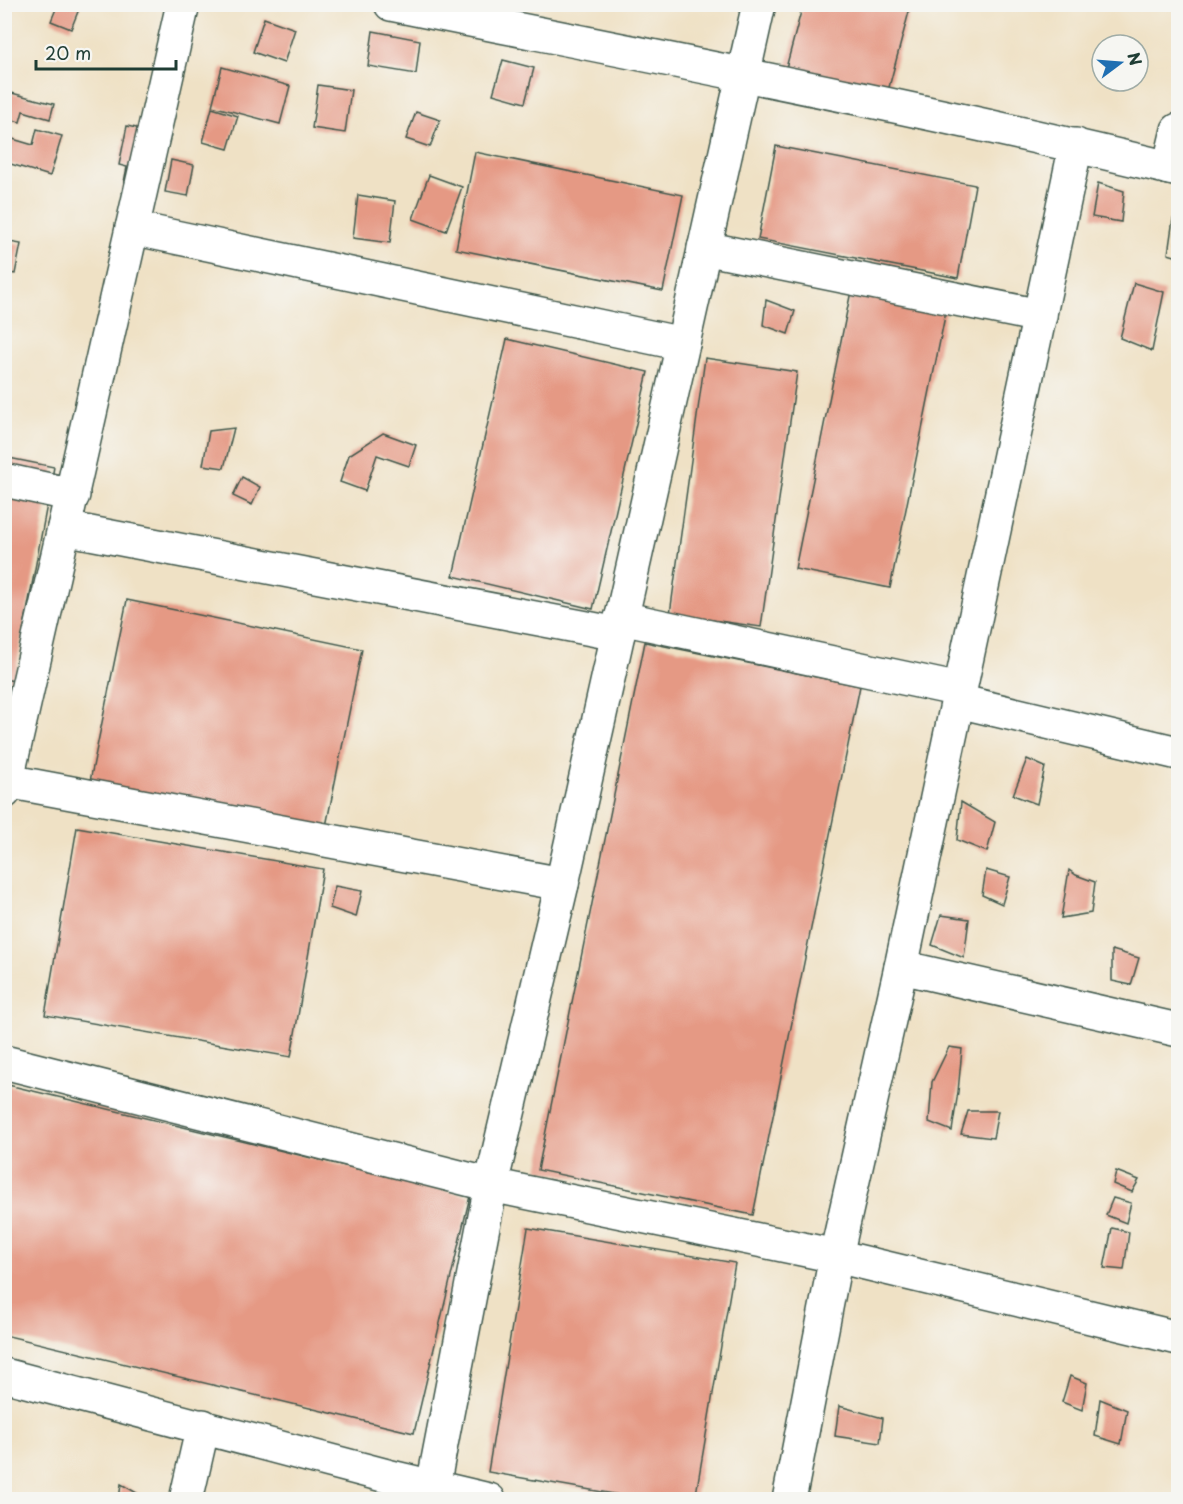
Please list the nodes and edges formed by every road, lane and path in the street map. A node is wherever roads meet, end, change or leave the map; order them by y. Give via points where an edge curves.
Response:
1 (183, 4) edge
2 (391, 4) edge
3 (759, 4) edge
4 (743, 75) junction
5 (1179, 130) edge
6 (1076, 145) junction
7 (1174, 169) edge
8 (132, 228) junction
9 (704, 248) junction
10 (1040, 316) junction
11 (683, 344) junction
12 (4, 480) edge
13 (73, 495) junction
14 (64, 528) junction
15 (619, 626) junction
16 (959, 695) junction
17 (1179, 753) edge
18 (6, 786) edge
19 (562, 884) junction
20 (901, 967) junction
21 (1179, 1030) edge
22 (4, 1062) edge
23 (491, 1185) junction
24 (836, 1256) junction
25 (1179, 1338) edge
26 (4, 1375) edge
27 (203, 1426) junction
28 (433, 1486) junction
29 (186, 1500) edge
30 (489, 1500) edge
31 (789, 1500) edge

1 - 8 street
2 - 4 street
3 - 4 street
4 - 6 street
4 - 9 street
5 - 7 street
6 - 7 street
6 - 10 street
8 - 11 street
8 - 13 street
9 - 10 street
9 - 11 street
10 - 16 street
11 - 15 street
12 - 13 street
13 - 14 street
14 - 15 street
14 - 18 street
15 - 16 street
15 - 19 street
16 - 17 street
16 - 20 street
18 - 19 street
19 - 23 street
20 - 21 street
20 - 24 street
22 - 23 street
23 - 24 street
23 - 28 street
24 - 25 street
24 - 31 street
26 - 27 street
27 - 28 street
27 - 29 street
28 - 30 street

